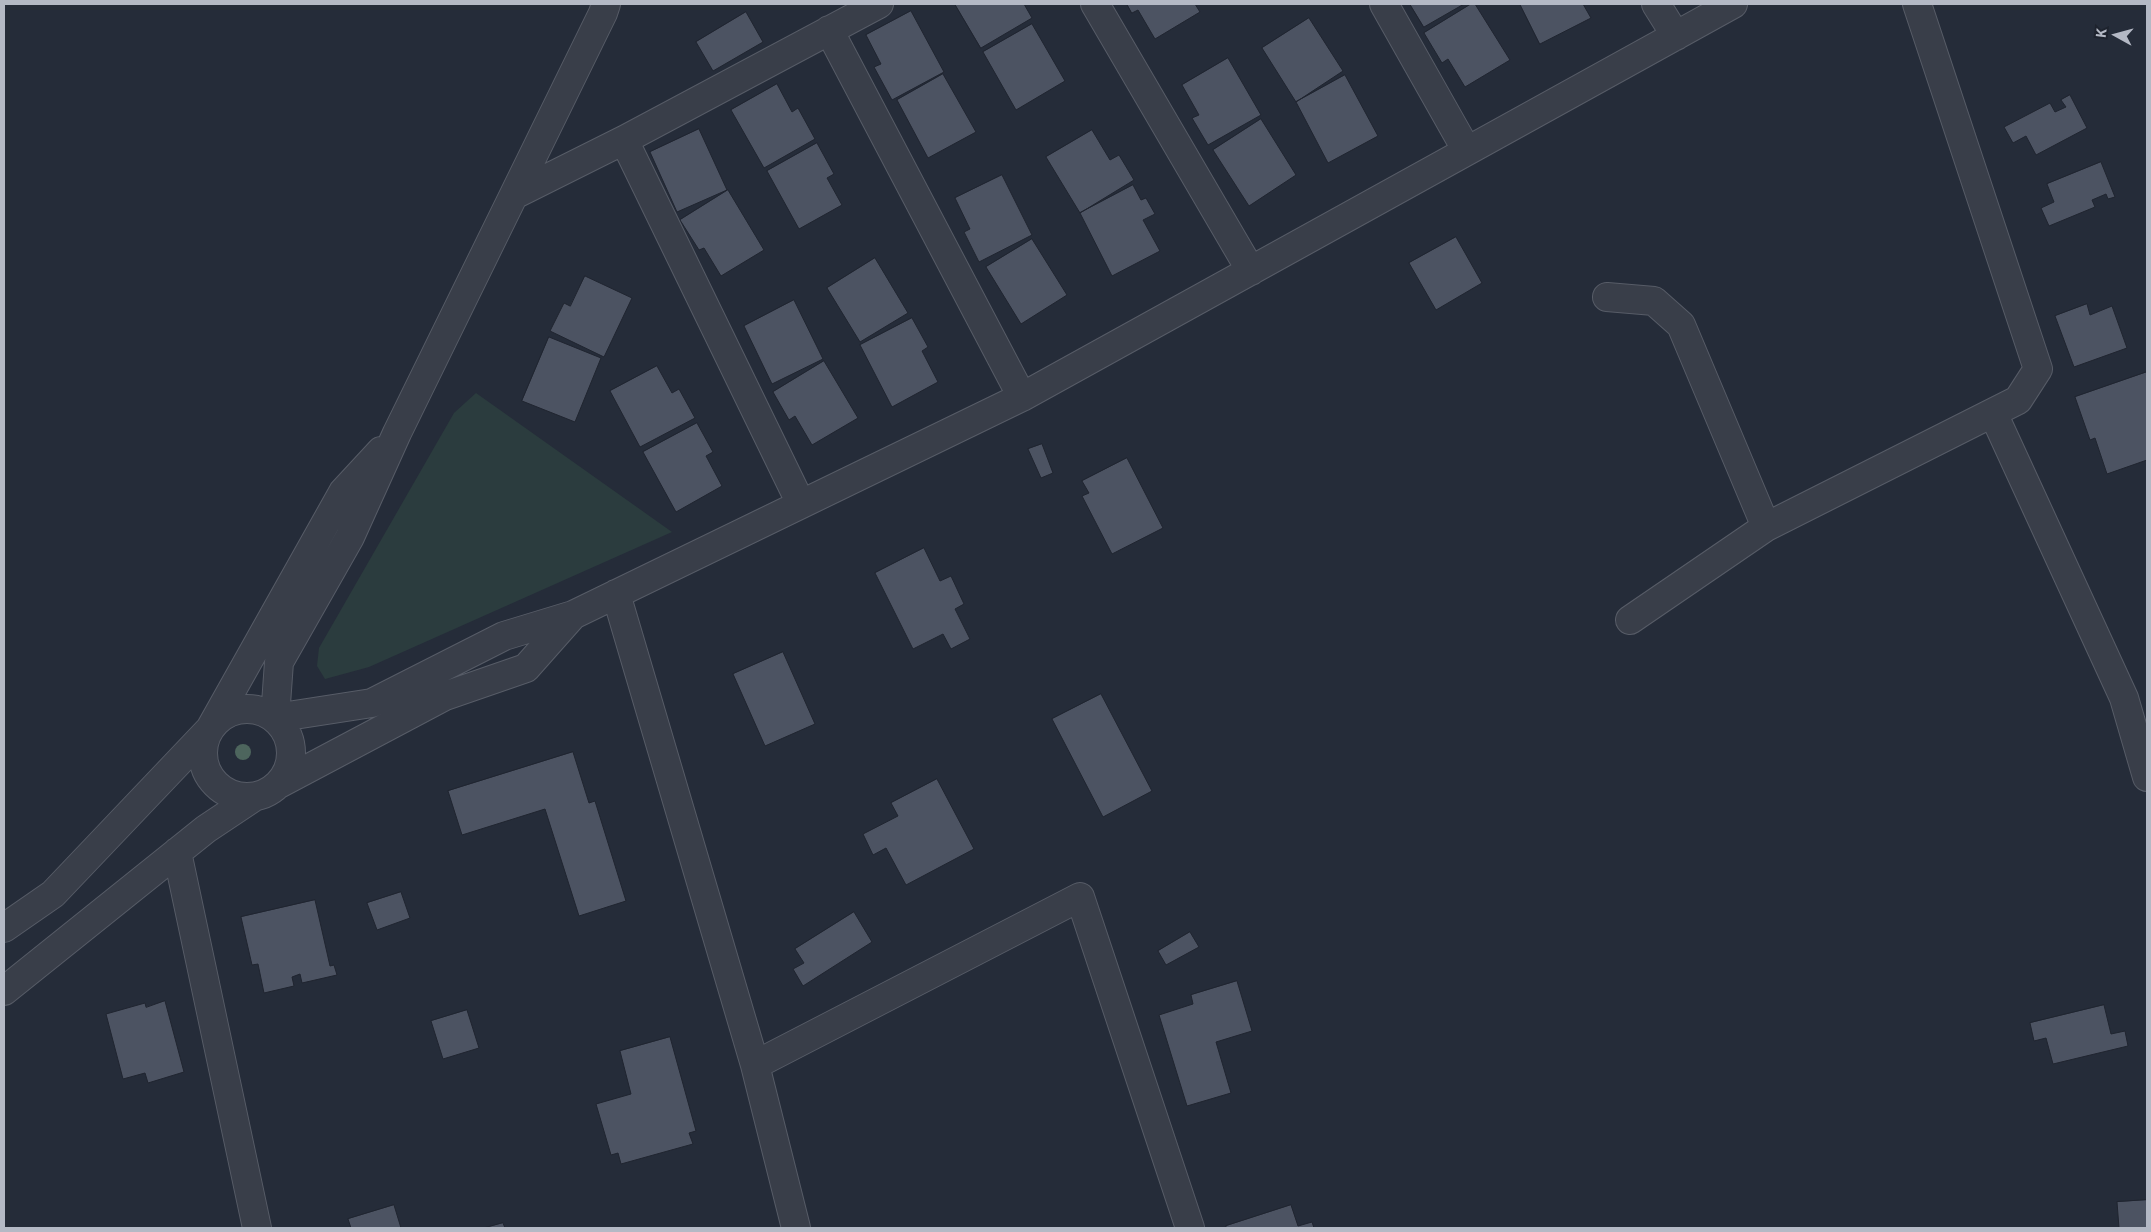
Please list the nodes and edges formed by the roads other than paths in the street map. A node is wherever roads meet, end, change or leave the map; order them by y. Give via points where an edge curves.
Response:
1 (606, 4) edge
2 (879, 4) edge
3 (1094, 4) edge
4 (1384, 4) edge
5 (1656, 4) edge
6 (1733, 4) edge
7 (1917, 4) edge
8 (829, 30) junction
9 (1676, 36) junction
10 (624, 140) junction
11 (1467, 151) junction
12 (514, 195) junction
13 (1251, 271) junction
14 (1607, 297) dead end
15 (1022, 397) junction
16 (1993, 413) junction
17 (397, 433) junction
18 (800, 504) junction
19 (1766, 528) junction
20 (616, 594) junction
21 (572, 615) junction
22 (1630, 620) dead end
23 (275, 718) junction
24 (210, 729) junction
25 (2147, 777) edge
26 (279, 784) junction
27 (254, 797) junction
28 (177, 852) junction
29 (4, 928) edge
30 (4, 991) edge
31 (755, 1065) junction
32 (257, 1228) edge
33 (796, 1228) edge
34 (1190, 1228) edge

1 - 12 street
2 - 8 street
3 - 13 street
4 - 11 street
5 - 9 street
6 - 9 street
7 - 16 street via 2038,369 2018,400
8 - 10 street
8 - 15 street
9 - 11 street
10 - 12 street
10 - 18 street
11 - 13 street
12 - 17 street
13 - 15 street
14 - 19 street via 1654,301 1681,324
15 - 18 street
16 - 19 street
16 - 25 street via 2124,698
17 - 23 street via 350,537 279,662
17 - 24 street via 343,492
18 - 20 street
19 - 22 street
20 - 21 street
20 - 31 street
21 - 23 street via 504,636 372,703
21 - 26 street via 526,668 445,696
23 - 24 street via 247,708 233,710 219,718
23 - 26 street via 287,736 291,757
24 - 27 street via 203,742 206,771 226,792 239,797
24 - 29 street via 53,894
26 - 27 street
27 - 28 street
28 - 30 street
28 - 32 street
31 - 33 street
31 - 34 street via 1080,897

